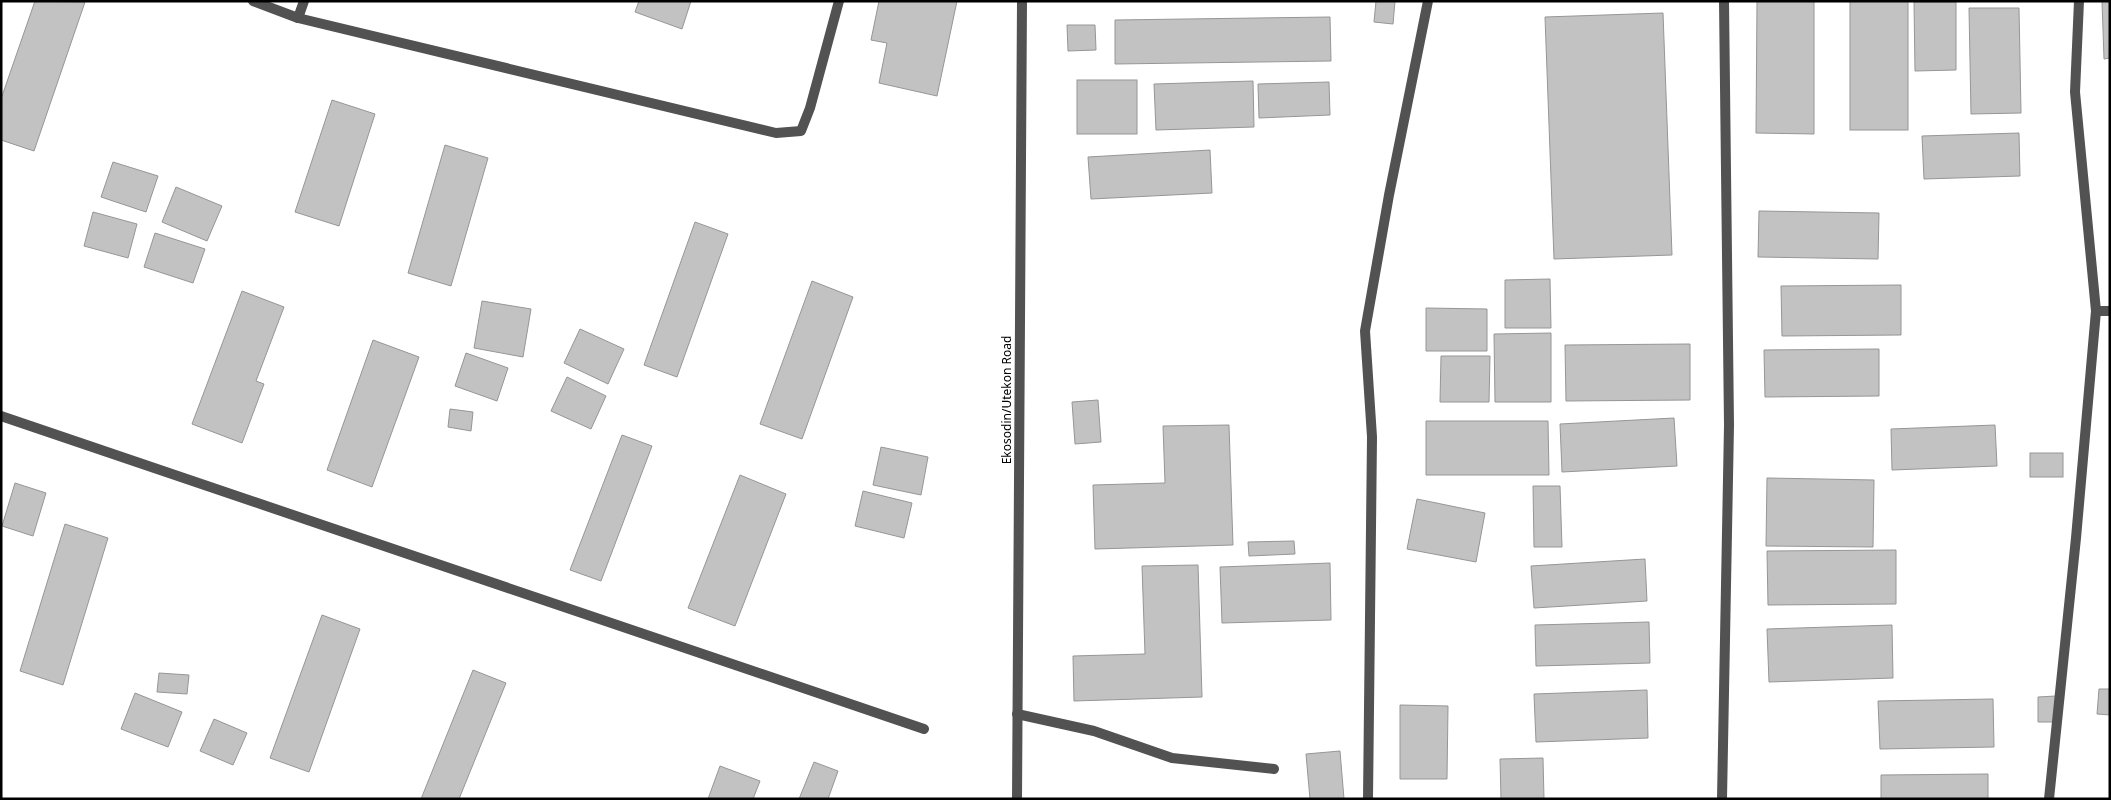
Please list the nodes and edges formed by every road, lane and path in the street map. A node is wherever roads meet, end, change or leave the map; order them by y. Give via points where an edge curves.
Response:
1 (253, 1) edge
2 (304, 1) edge
3 (839, 1) edge
4 (1022, 1) edge
5 (1428, 1) edge
6 (1724, 1) edge
7 (2079, 1) edge
8 (298, 18) junction
9 (2096, 311) junction
10 (2110, 311) edge
11 (1, 416) edge
12 (1017, 714) junction
13 (924, 729) dead end
14 (1274, 769) dead end
15 (1017, 799) edge
16 (1368, 799) edge
17 (1722, 799) edge
18 (2049, 799) edge

1 - 8 street
2 - 8 street
3 - 8 street via 801,131 776,133
4 - 12 street, Ekosodin/Utekon Road
5 - 16 street via 1365,331 1372,437
6 - 17 street via 1728,425
7 - 9 street via 2075,92
9 - 10 street
9 - 18 street
11 - 13 street
12 - 14 street via 1094,731 1172,758
12 - 15 street, Ekosodin/Utekon Road

